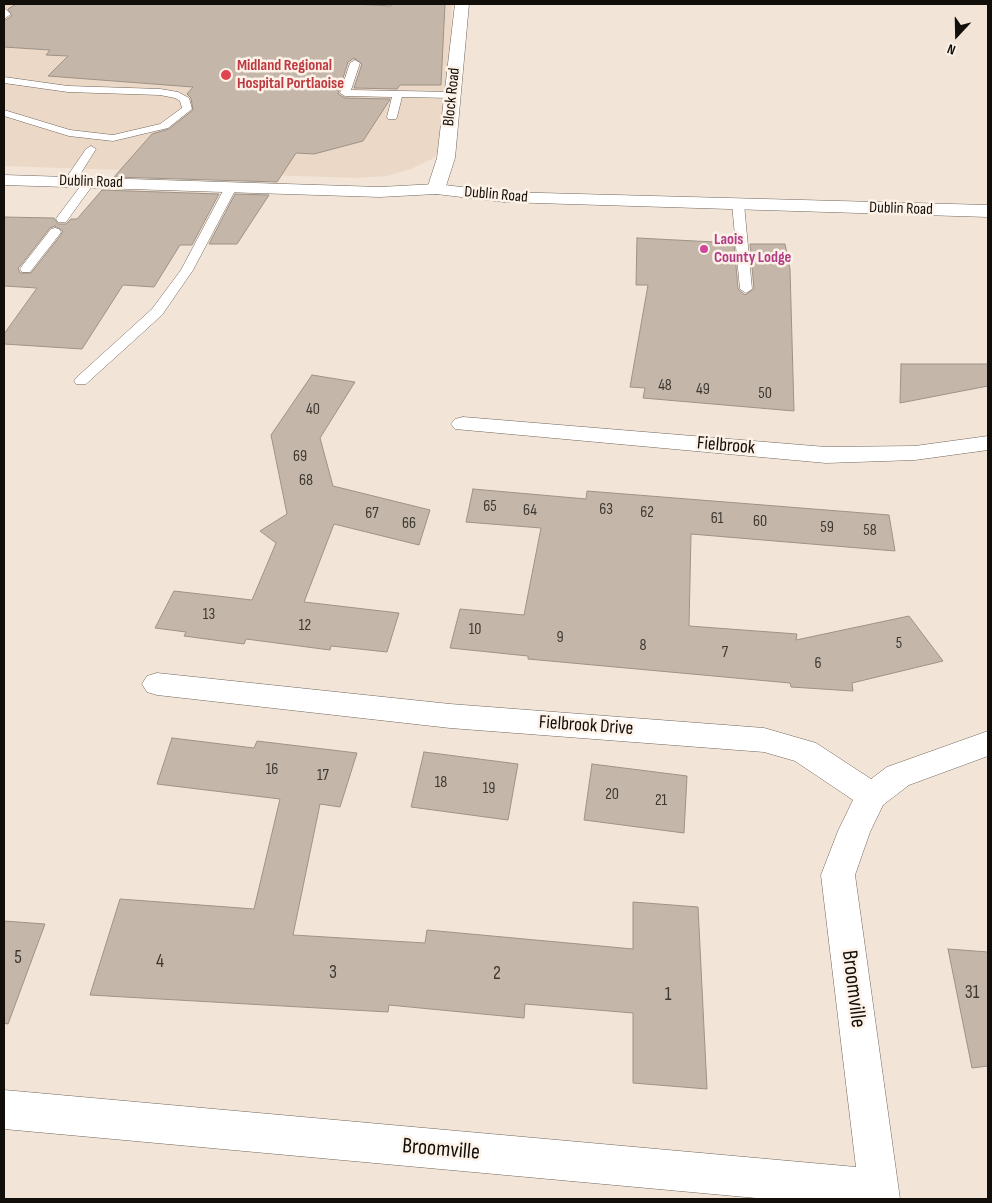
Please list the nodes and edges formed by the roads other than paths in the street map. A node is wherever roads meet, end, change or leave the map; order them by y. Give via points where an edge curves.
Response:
1 (462, 4) edge
2 (4, 11) edge
3 (4, 16) edge
4 (355, 63) dead end
5 (4, 80) edge
6 (398, 94) junction
7 (452, 96) junction
8 (4, 113) edge
9 (392, 117) dead end
10 (91, 149) dead end
11 (4, 180) edge
12 (70, 181) junction
13 (89, 182) junction
14 (231, 187) junction
15 (436, 189) junction
16 (738, 204) junction
17 (988, 211) edge
18 (62, 219) dead end
19 (55, 232) dead end
20 (26, 268) dead end
21 (746, 289) dead end
22 (81, 381) dead end
23 (463, 424) dead end
24 (988, 442) edge
25 (157, 684) dead end
26 (988, 742) edge
27 (872, 796) junction
28 (4, 1110) edge
29 (879, 1194) edge

1 - 7 street, Block Road
2 - 3 lane via 7,14
4 - 6 lane via 345,93
5 - 8 lane via 68,89 160,92 186,100 187,109 164,126 113,138 69,133
6 - 7 lane
6 - 9 lane
7 - 15 street, Block Road via 446,158
10 - 12 lane
11 - 12 street, Dublin Road
12 - 13 street, Dublin Road
13 - 14 street, Dublin Road
13 - 18 lane
14 - 15 street, Dublin Road via 380,192
14 - 22 lane via 187,270 157,312
15 - 16 street, Dublin Road via 504,197
16 - 17 street, Dublin Road
16 - 21 lane
19 - 20 lane
23 - 24 street, Fielbrook via 826,455 915,452
25 - 27 street, Fielbrook Drive via 450,716 764,740 805,752
26 - 27 street via 898,776
27 - 29 street, Broomville via 854,831 838,875
28 - 29 street, Broomville

